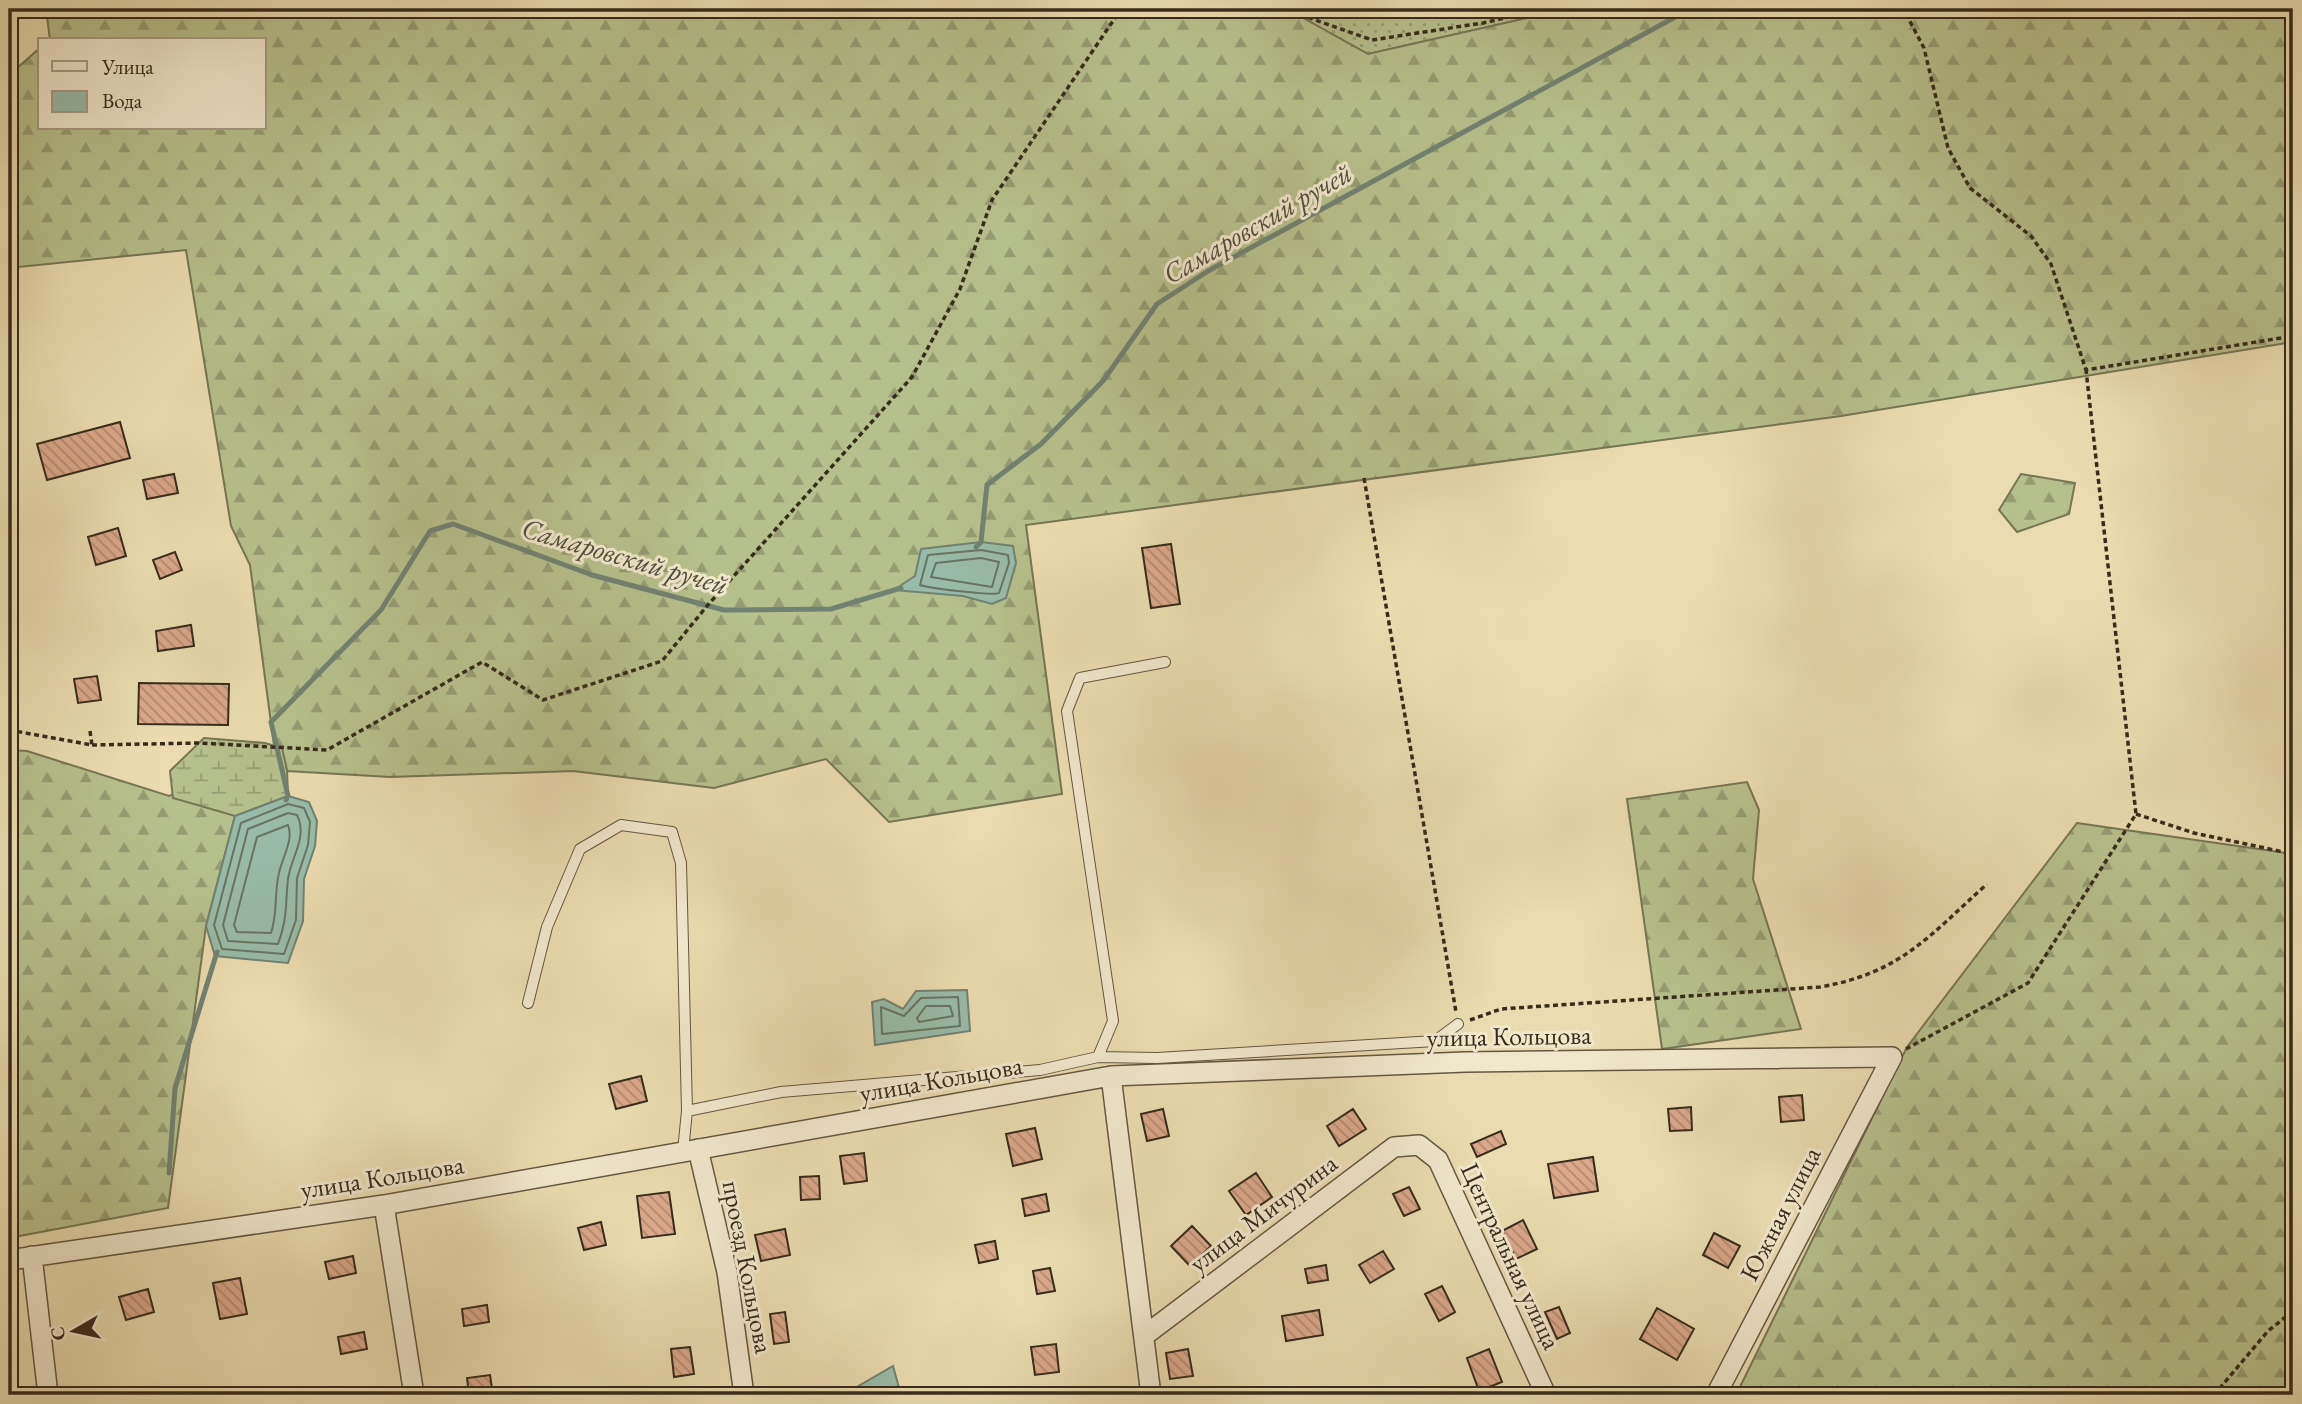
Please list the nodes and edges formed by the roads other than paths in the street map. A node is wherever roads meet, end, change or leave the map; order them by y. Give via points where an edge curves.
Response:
1 (1165, 662) dead end
2 (528, 1003) dead end
3 (1458, 1024) road end
4 (1098, 1057) junction
5 (1892, 1057) joint
6 (1111, 1076) junction
7 (687, 1111) junction
8 (1419, 1145) joint
9 (690, 1150) junction
10 (384, 1205) junction
11 (32, 1256) junction
12 (9, 1260) edge
13 (1144, 1336) junction
14 (48, 1395) edge
15 (414, 1395) edge
16 (744, 1395) edge
17 (1151, 1395) edge
18 (1546, 1395) edge
19 (1716, 1395) edge

1 - 4 lane via 1080,678 1067,711 1113,1021
2 - 7 lane via 547,927 580,849 621,825 671,832 681,863
3 - 4 lane via 1435,1041 1157,1058
4 - 7 lane via 1040,1070 781,1092
5 - 6 street, улица Кольцова via 1465,1062
5 - 19 street, Южная улица
6 - 9 street, улица Кольцова
6 - 13 street
7 - 9 lane
8 - 13 street, улица Мичурина via 1394,1147
8 - 18 street, Центральная улица via 1438,1160
9 - 10 street, улица Кольцова
9 - 16 street, проезд Кольцова via 727,1272
10 - 11 street, улица Кольцова
10 - 15 street
11 - 12 street, улица Кольцова
11 - 14 street
13 - 17 street

